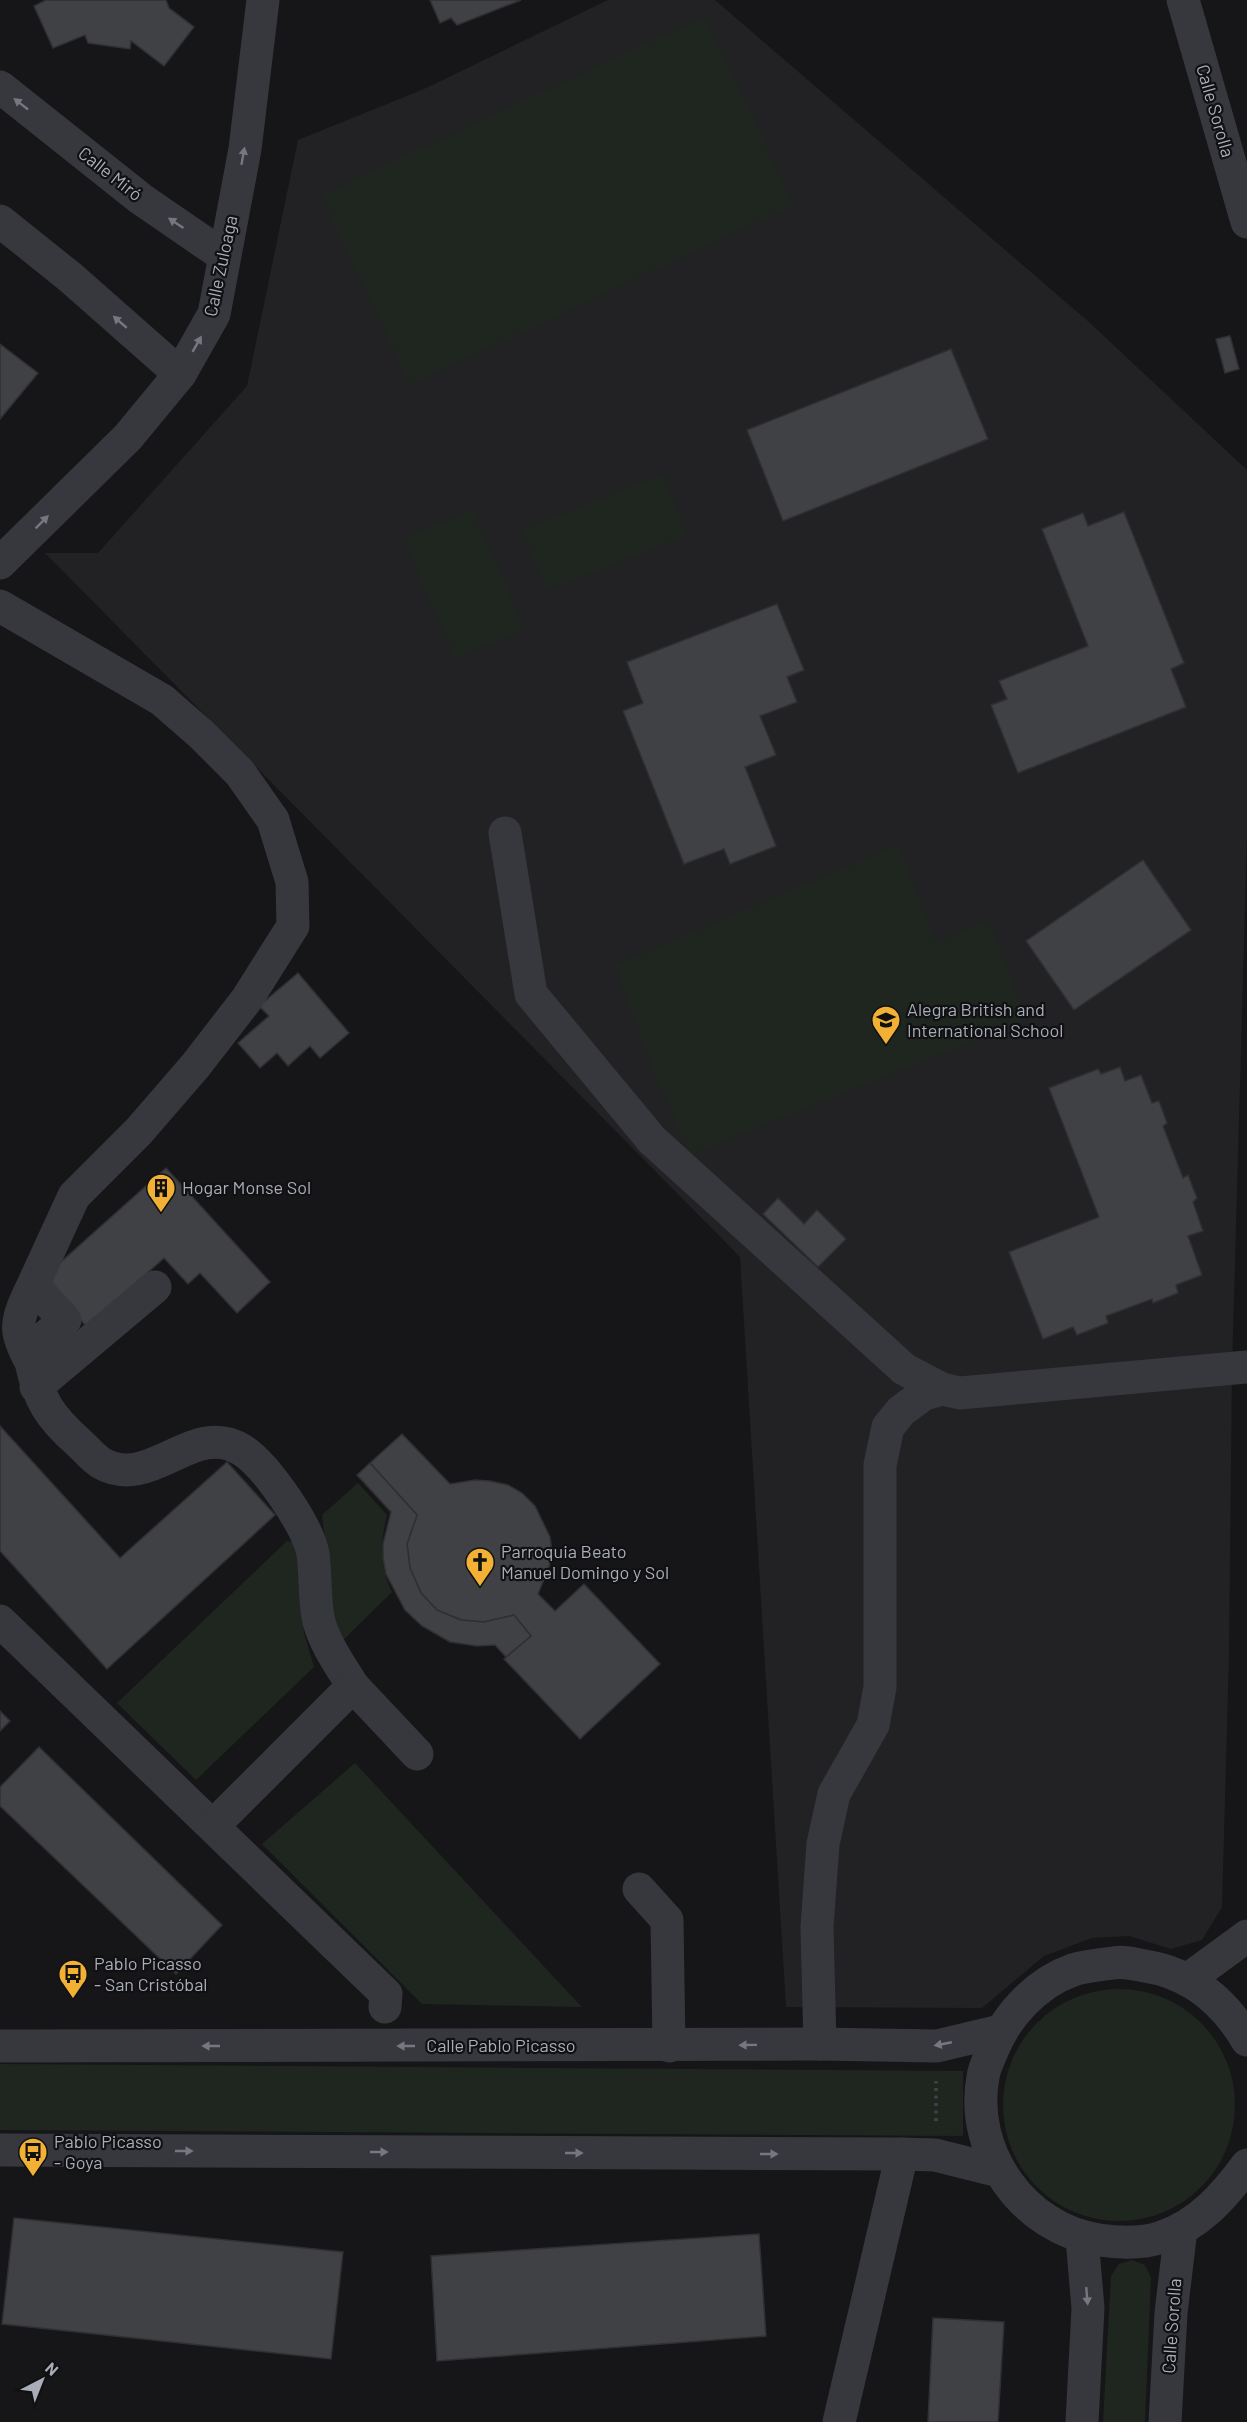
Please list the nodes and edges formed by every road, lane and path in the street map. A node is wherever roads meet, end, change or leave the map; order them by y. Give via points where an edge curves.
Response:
1 (263, 0) edge
2 (1184, 0) edge
3 (0, 87) edge
4 (0, 221) edge
5 (1247, 222) edge
6 (224, 256) junction
7 (180, 374) junction
8 (0, 563) edge
9 (0, 606) edge
10 (505, 834) dead end
11 (155, 1287) dead end
12 (28, 1296) junction
13 (1247, 1367) edge
14 (33, 1375) junction
15 (942, 1389) junction
16 (0, 1622) edge
17 (353, 1686) junction
18 (417, 1754) dead end
19 (213, 1826) junction
20 (639, 1889) dead end
21 (1247, 1936) edge
22 (1187, 1980) junction
23 (385, 2007) dead end
24 (1000, 2031) junction
25 (1247, 2040) edge
26 (820, 2044) junction
27 (0, 2046) edge
28 (669, 2046) junction
29 (937, 2046) junction
30 (0, 2150) edge
31 (902, 2154) junction
32 (935, 2155) junction
33 (1247, 2165) edge
34 (999, 2171) junction
35 (1181, 2229) junction
36 (1082, 2238) junction
37 (839, 2422) edge
38 (1082, 2422) edge
39 (1165, 2422) edge

6 -> 1 street, Calle Zuloaga via 244,149
2 - 5 street, Calle Sorolla
6 -> 3 street, Calle Miró via 141,199
7 -> 4 street
7 -> 6 street, Calle Zuloaga via 214,314
8 -> 7 street, Calle Zuloaga via 128,437
9 - 12 street via 162,700 201,734 240,773 273,820 292,882 293,926 247,999 139,1131 74,1196
10 - 15 street via 531,994 652,1140 904,1369
11 - 14 street
12 - 14 street via 20,1313 18,1338
12 - 14 street via 40,1293 65,1320 44,1338
13 - 15 street via 960,1393
14 - 17 street via 47,1412 102,1463 128,1471 154,1466 176,1452 209,1442 224,1441 244,1451 279,1490 304,1527 312,1550 319,1620 331,1652
15 - 26 street via 924,1394 894,1419 888,1427 880,1466 880,1687 873,1725 834,1794 823,1844 817,1927
16 - 19 street
17 - 18 street
17 - 19 street
19 - 23 street via 386,1994
20 - 28 street via 667,1920
21 - 22 street
22 - 24 street via 1168,1969 1120,1962 1073,1970 1031,1994
22 - 25 street via 1210,1993 1235,2019
24 -> 29 street, Calle Pablo Picasso
24 - 34 street via 983,2077 982,2126
26 -> 28 street, Calle Pablo Picasso
26 - 29 street, Calle Pablo Picasso
28 -> 27 street, Calle Pablo Picasso
29 - 32 path
30 -> 31 street
31 - 32 street
31 - 37 street
32 - 34 street
33 - 35 street via 1227,2192
34 - 36 street via 1020,2201 1049,2223
35 - 36 street via 1160,2238 1121,2244
35 - 39 street, Calle Sorolla via 1171,2313
36 -> 38 street via 1088,2308

